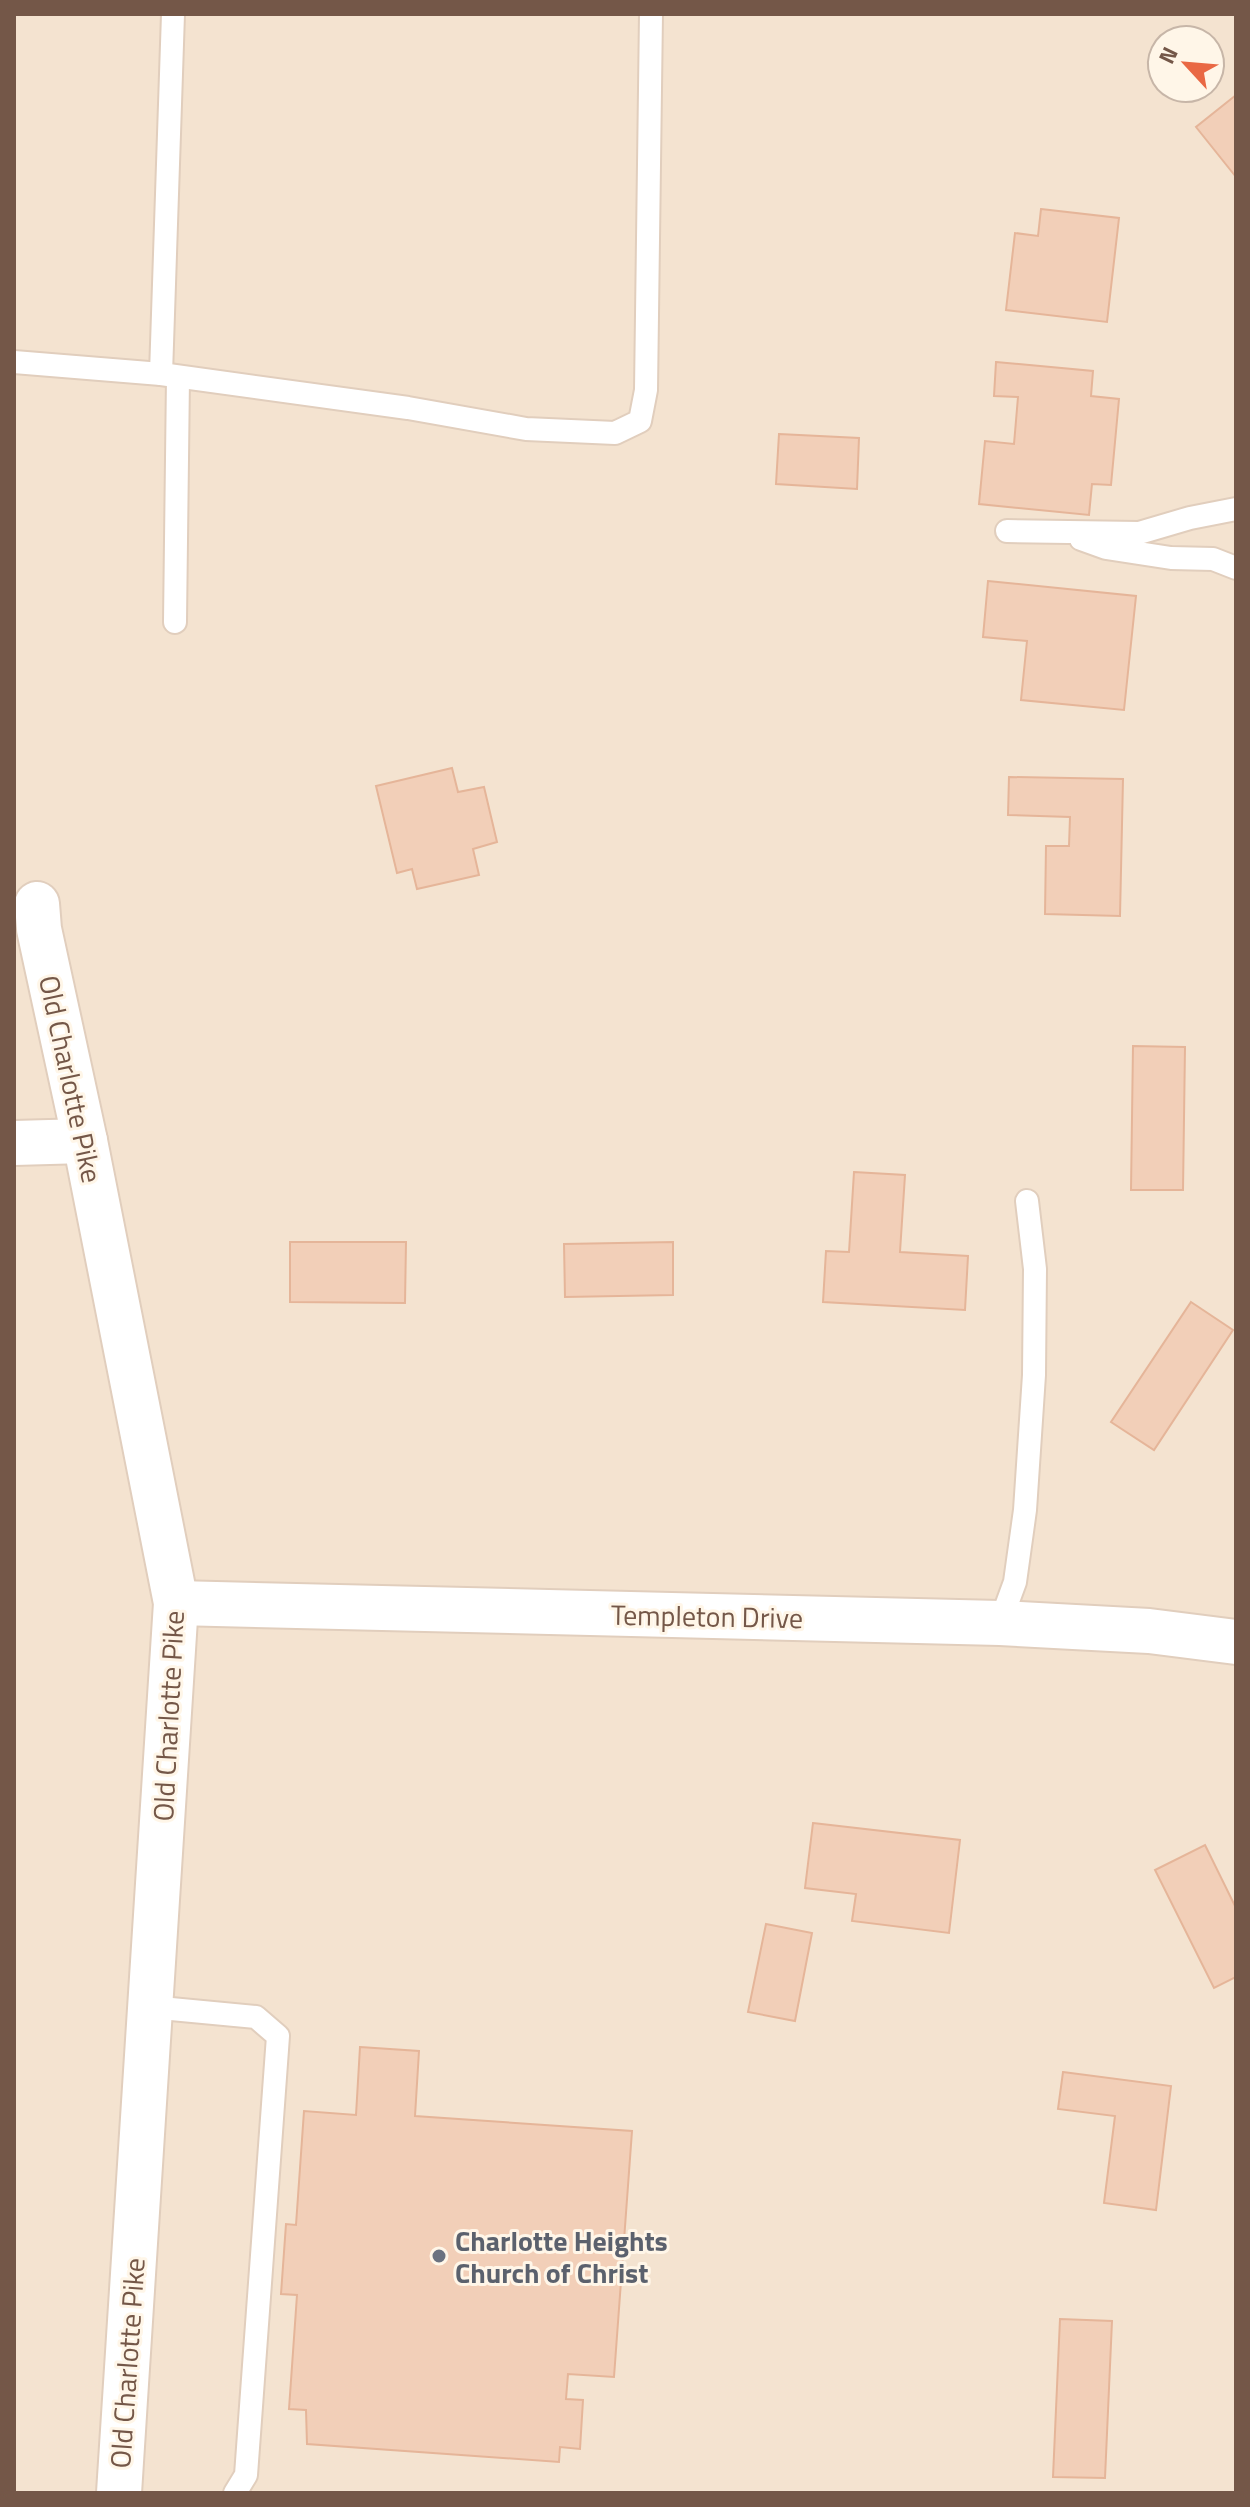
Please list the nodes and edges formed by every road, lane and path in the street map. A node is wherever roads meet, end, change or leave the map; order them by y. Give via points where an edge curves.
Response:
1 (173, 14) edge
2 (651, 14) edge
3 (14, 362) edge
4 (169, 375) junction
5 (1236, 509) edge
6 (1007, 531) dead end
7 (1061, 532) junction
8 (1236, 568) edge
9 (175, 622) dead end
10 (37, 904) dead end
11 (85, 1141) junction
12 (14, 1143) edge
13 (1027, 1201) dead end
14 (176, 1603) junction
15 (1000, 1623) junction
16 (1236, 1642) edge
17 (150, 2007) junction
18 (119, 2493) edge
19 (235, 2493) edge

1 - 4 lane
2 - 4 lane via 646,390 640,421 615,433 526,429
3 - 4 lane
4 - 9 lane
5 - 7 lane via 1139,533
6 - 7 lane
7 - 8 lane via 1106,548 1213,559
10 - 11 street, Old Charlotte Pike
11 - 12 street
11 - 14 street, Old Charlotte Pike
13 - 15 lane via 1035,1269 1034,1375 1025,1510 1015,1582
14 - 15 street, Templeton Drive
14 - 17 street, Old Charlotte Pike
15 - 16 street, Templeton Drive
17 - 18 street, Old Charlotte Pike
17 - 19 lane via 256,2017 278,2036 246,2475

